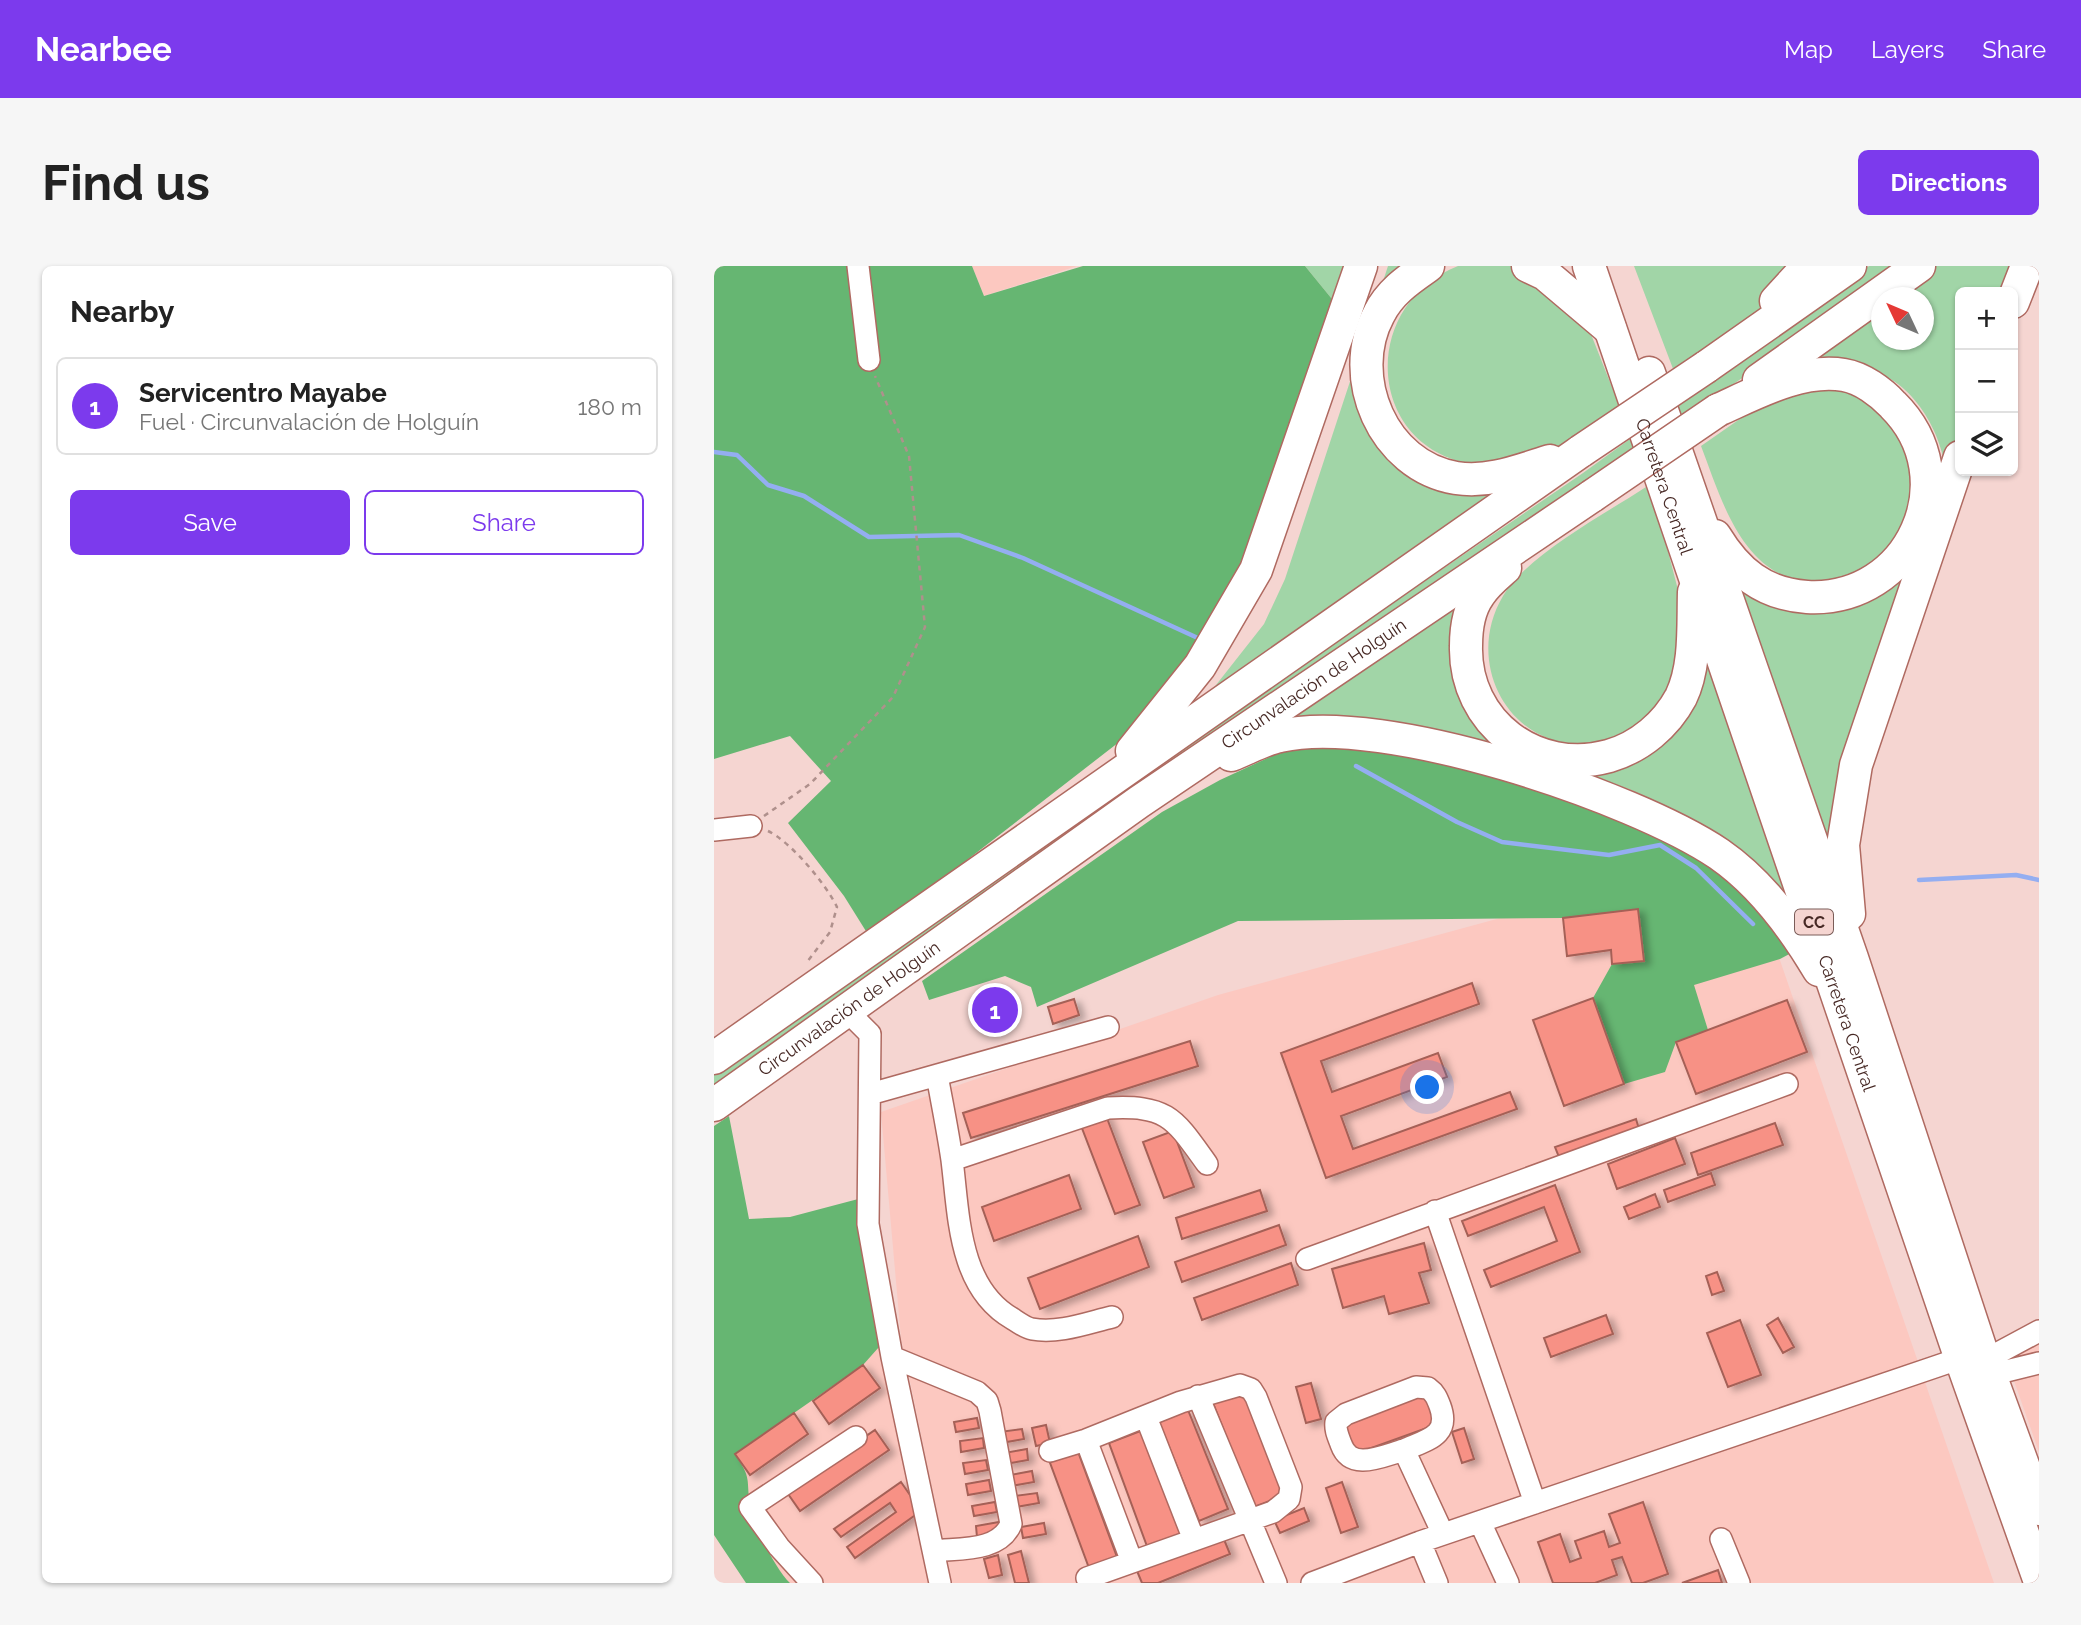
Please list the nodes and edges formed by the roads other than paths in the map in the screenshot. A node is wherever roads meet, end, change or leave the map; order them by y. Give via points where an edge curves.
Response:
1 (858, 266) edge
2 (1361, 266) edge
3 (1428, 266) edge
4 (1528, 266) edge
5 (1589, 266) edge
6 (1612, 266) edge
7 (1808, 266) edge
8 (1850, 266) edge
9 (1919, 266) edge
10 (2027, 266) edge
11 (2018, 289) edge
12 (1611, 330) junction
13 (869, 360) road end
14 (1706, 367) junction
15 (1718, 410) junction
16 (1581, 451) junction
17 (1955, 472) edge
18 (1592, 496) junction
19 (1693, 498) junction
20 (1695, 572) junction
21 (1110, 779) junction
22 (1139, 802) junction
23 (751, 826) road end
24 (714, 830) edge
25 (1852, 958) junction
26 (848, 1012) junction
27 (1847, 1017) junction
28 (1108, 1027) dead end
29 (714, 1058) edge
30 (937, 1075) junction
31 (1787, 1084) dead end
32 (870, 1094) junction
33 (714, 1105) edge
34 (952, 1160) junction
35 (1207, 1164) dead end
36 (1435, 1211) junction
37 (1307, 1259) dead end
38 (1112, 1317) dead end
39 (2039, 1331) edge
40 (892, 1357) junction
41 (1979, 1361) junction
42 (2039, 1363) edge
43 (1198, 1396) junction
44 (1146, 1417) junction
45 (856, 1437) dead end
46 (1086, 1440) junction
47 (1404, 1450) junction
48 (1050, 1451) dead end
49 (1535, 1503) junction
50 (2039, 1509) edge
51 (1250, 1520) junction
52 (1480, 1522) junction
53 (1443, 1534) junction
54 (1721, 1539) dead end
55 (1194, 1540) junction
56 (1420, 1542) junction
57 (934, 1551) junction
58 (1132, 1562) junction
59 (1087, 1578) dead end
60 (2039, 1579) edge
61 (1433, 1580) edge
62 (812, 1583) edge
63 (940, 1583) edge
64 (1276, 1583) edge
65 (1312, 1583) edge
66 (1508, 1583) edge
67 (1739, 1583) edge

1 - 13 street
2 - 21 highway via 1256,570 1200,666
3 - 16 highway via 1399,286 1378,314 1367,347 1366,382 1372,404 1395,444 1422,465 1454,478 1489,480
4 - 12 highway via 1545,274
5 - 12 highway, Carretera Central / CC
6 - 19 highway, Carretera Central / CC
7 - 14 highway
8 - 14 highway
9 - 15 highway, Circunvalación de Holguín
10 - 11 highway
12 - 20 highway, Carretera Central / CC
14 - 16 highway, bridge
15 - 18 highway, Circunvalación de Holguín, bridge
15 - 19 highway via 1802,377 1845,375 1880,392 1908,420 1924,455 1928,495 1917,533 1895,565 1863,588 1825,598 1790,596 1758,584 1731,562
16 - 21 highway
17 - 25 highway via 1856,765 1843,845
18 - 20 highway via 1478,596 1466,629 1465,663 1475,696 1494,725 1521,747 1553,760 1588,762 1626,751 1658,728 1681,696 1691,658
18 - 22 highway, Circunvalación de Holguín
19 - 25 highway, Carretera Central / CC
20 - 27 highway, Carretera Central / CC
21 - 29 highway
22 - 26 highway, Circunvalación de Holguín
22 - 27 highway via 1227,756 1280,736 1334,732 1387,736 1500,763 1644,812 1721,855 1771,901
23 - 24 street
25 - 41 highway, Carretera Central / CC
26 - 32 street via 870,1034
26 - 33 highway, Circunvalación de Holguín
27 - 41 highway, Carretera Central / CC
28 - 30 street
30 - 32 street
30 - 34 street
31 - 36 street
32 - 40 street via 867,1224
34 - 35 street via 1108,1108 1132,1107 1155,1110 1177,1122
34 - 38 street via 958,1224 970,1267 987,1297 1004,1314 1030,1329 1054,1330
36 - 37 street
36 - 49 street
39 - 41 street
40 - 57 street
40 - 57 street via 977,1392 990,1411 1010,1514 1007,1532 990,1544
41 - 42 street
41 - 49 street
41 - 50 highway, Carretera Central / CC
41 - 60 highway, Carretera Central / CC
43 - 44 street
43 - 51 street
43 - 51 street via 1241,1385 1255,1397 1292,1492 1283,1506
44 - 46 street
44 - 55 street
45 - 62 street via 750,1507
46 - 48 street
46 - 58 street
47 - 47 street via 1442,1427 1445,1418 1428,1388 1416,1387 1336,1422 1343,1451 1352,1459
47 - 53 street
49 - 52 street
51 - 55 street
51 - 64 street
52 - 53 street
52 - 66 street
53 - 56 street
54 - 67 street
55 - 58 street
56 - 61 street
56 - 65 street
57 - 63 street
58 - 59 street

